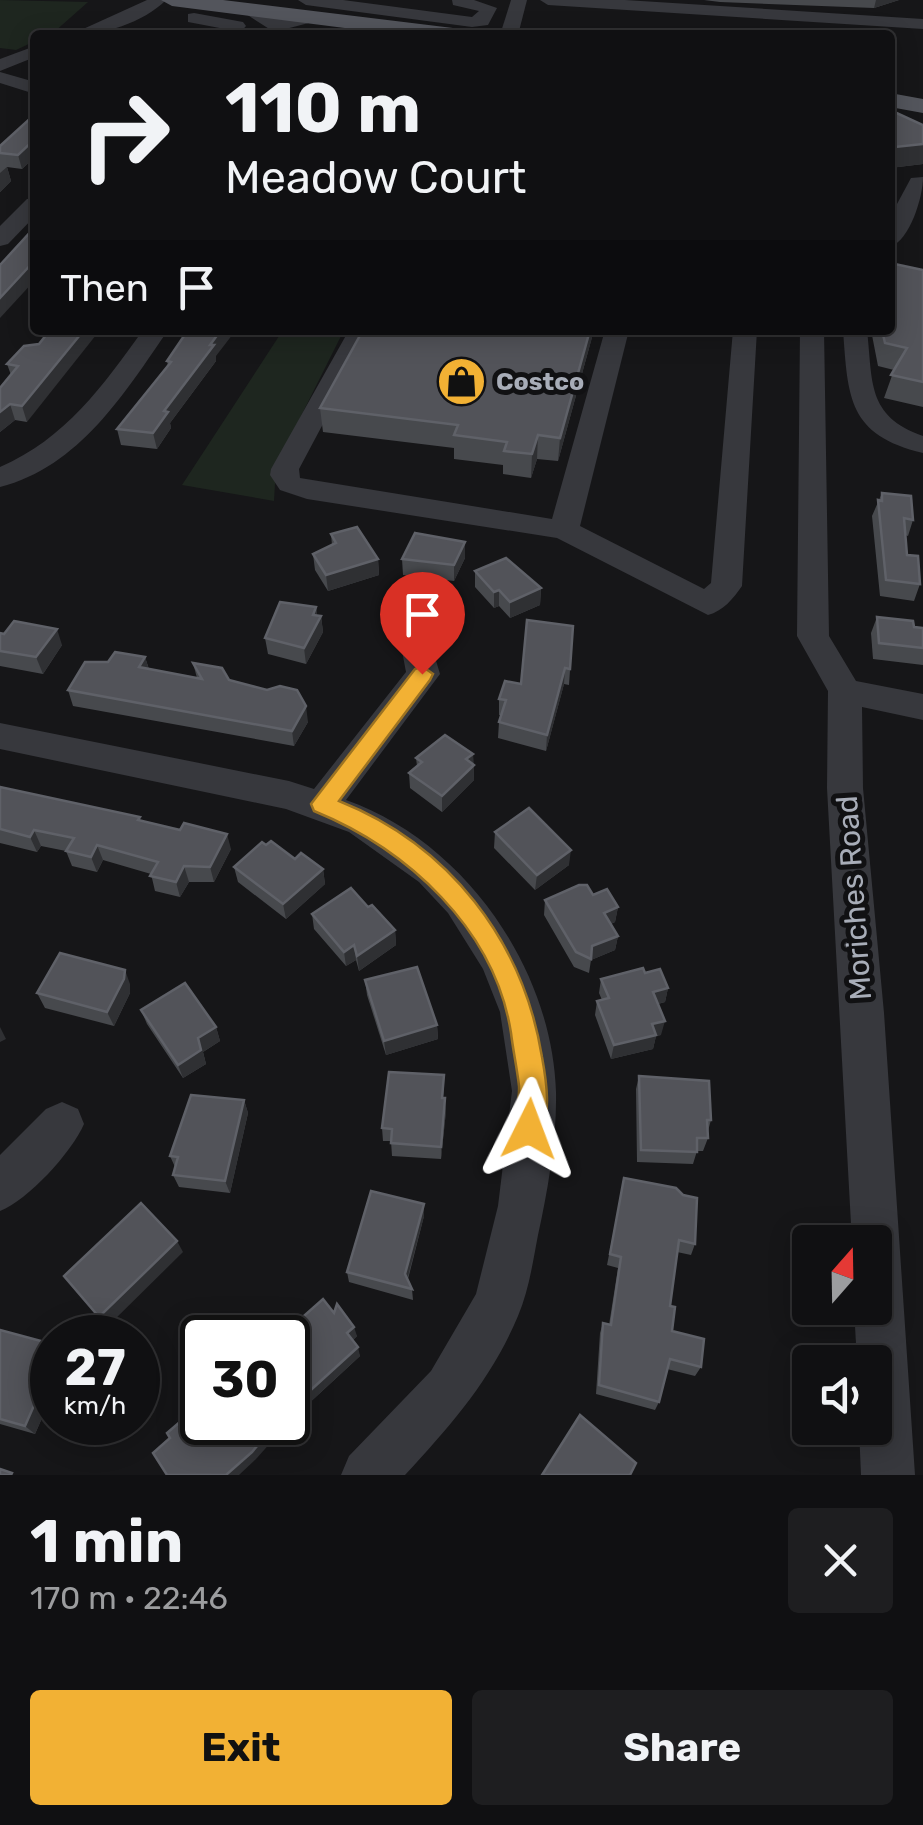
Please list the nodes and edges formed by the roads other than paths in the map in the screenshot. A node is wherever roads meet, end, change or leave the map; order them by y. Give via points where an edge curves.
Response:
1 (158, 0) edge
2 (172, 0) edge
3 (519, 0) edge
4 (548, 0) edge
5 (458, 2) edge
6 (321, 4) edge
7 (657, 4) edge
8 (252, 10) junction
9 (776, 14) junction
10 (922, 14) edge
11 (194, 18) dead end
12 (92, 30) edge
13 (233, 30) edge
14 (270, 30) edge
15 (271, 30) edge
16 (432, 30) edge
17 (510, 30) edge
18 (771, 30) edge
19 (783, 30) edge
20 (30, 54) edge
21 (0, 66) edge
22 (0, 76) edge
23 (30, 86) edge
24 (918, 182) dead end
25 (30, 209) edge
26 (895, 229) edge
27 (0, 239) edge
28 (152, 335) edge
29 (359, 335) edge
30 (616, 335) edge
31 (746, 335) edge
32 (812, 335) edge
33 (856, 335) edge
34 (923, 445) edge
35 (0, 478) edge
36 (564, 530) junction
37 (415, 636) dead end
38 (845, 691) junction
39 (923, 707) edge
40 (0, 736) edge
41 (322, 804) junction
42 (62, 1124) dead end
43 (0, 1188) edge
44 (368, 1475) edge
45 (888, 1475) edge

1 - 12 street
2 - 8 main road
3 - 17 street
4 - 7 street
5 - 6 street via 482,4 488,14 472,22
6 - 8 main road
6 - 15 street
6 - 16 main road
7 - 9 street
8 - 14 street via 274,21
9 - 10 street
9 - 18 street
9 - 19 street
11 - 13 street via 237,26
20 - 21 street
22 - 23 street
24 - 26 street
25 - 27 street
28 - 35 street via 95,417 42,458
29 - 36 street via 286,470 290,484
30 - 36 street
31 - 36 street via 726,586 716,600 700,602
32 - 38 street via 813,636
33 - 34 street via 864,411 878,426
37 - 41 street via 422,674
38 - 39 street
38 - 45 street, Moriches Road via 845,788
40 - 41 street
41 - 44 street via 394,840 462,901 500,961 521,1012 534,1091 521,1206 499,1303 449,1389
42 - 43 street

